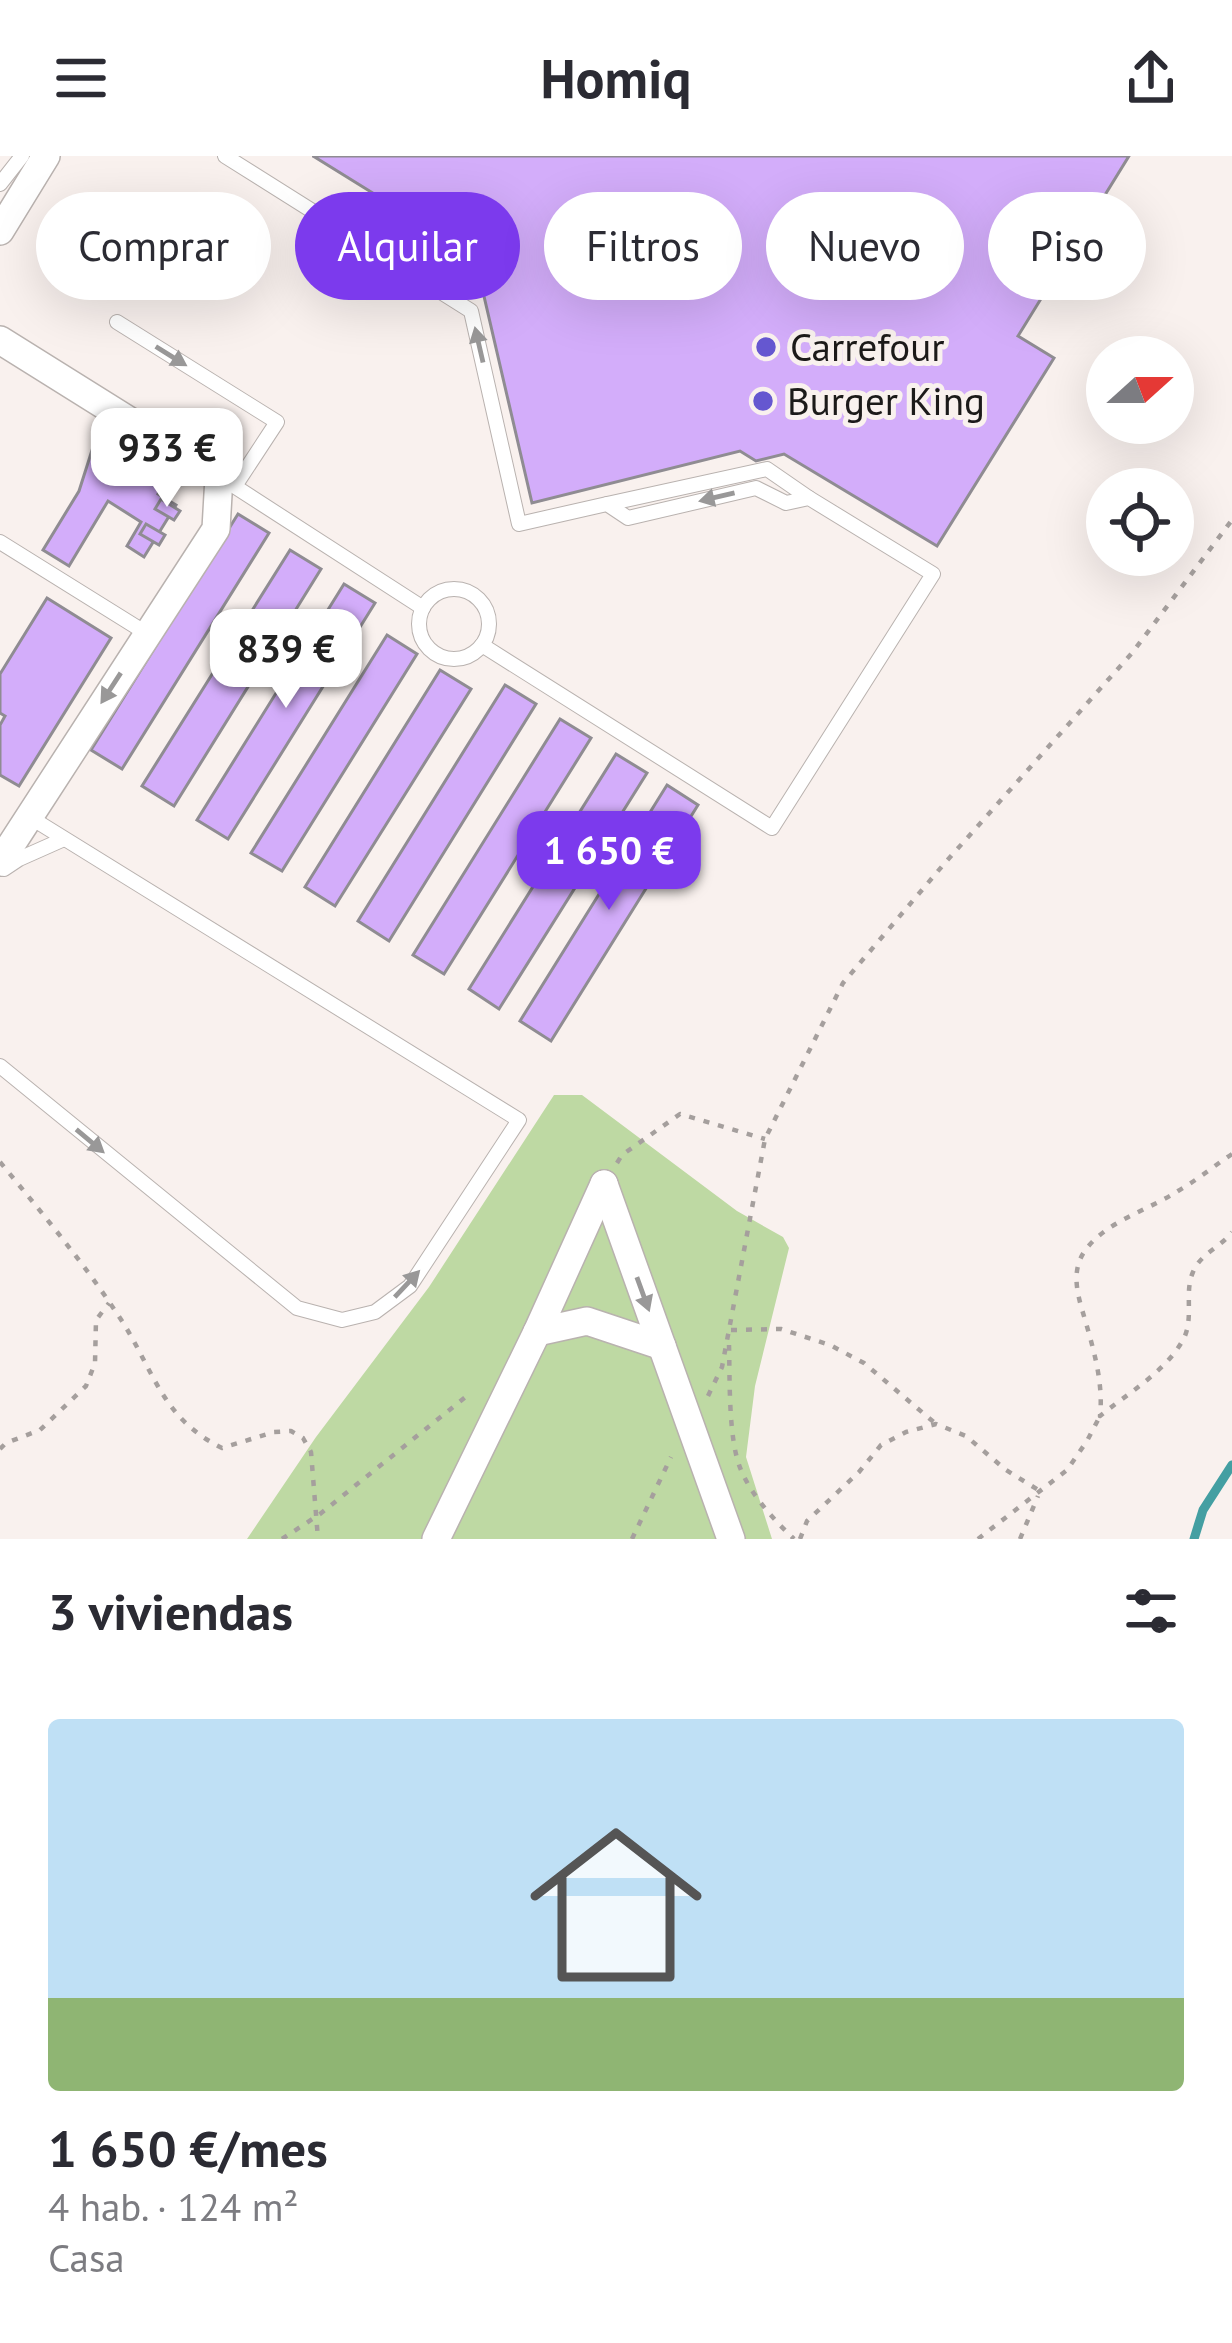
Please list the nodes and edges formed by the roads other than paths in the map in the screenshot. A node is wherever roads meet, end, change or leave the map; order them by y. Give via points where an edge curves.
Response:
1 (22, 156) edge
2 (46, 156) edge
3 (225, 156) edge
4 (0, 184) edge
5 (0, 231) edge
6 (117, 322) dead end
7 (0, 340) edge
8 (227, 482) junction
9 (0, 542) edge
10 (423, 608) junction
11 (146, 634) junction
12 (482, 645) junction
13 (28, 816) junction
14 (64, 839) junction
15 (0, 862) edge
16 (0, 873) edge
17 (0, 1066) edge
18 (537, 1332) junction
19 (662, 1346) junction
20 (436, 1539) edge
21 (731, 1539) edge

1 - 4 lane
2 - 5 street
12 -> 3 lane via 772,828 933,574 809,498 786,503 756,488 628,518 607,504 519,524 471,311
6 -> 8 lane via 277,422
7 - 8 street
8 - 10 lane
8 - 11 street via 215,529
9 - 11 lane
10 - 12 lane via 422,638 439,656 462,658
10 - 12 lane via 446,590 471,593 486,611
11 -> 13 street
13 - 14 lane
13 - 15 street
14 - 16 lane
17 -> 14 lane via 297,1308 342,1320 375,1312 410,1286 519,1120
18 - 19 street via 587,1321
18 -> 19 street via 604,1184
18 - 20 street
19 - 21 street

